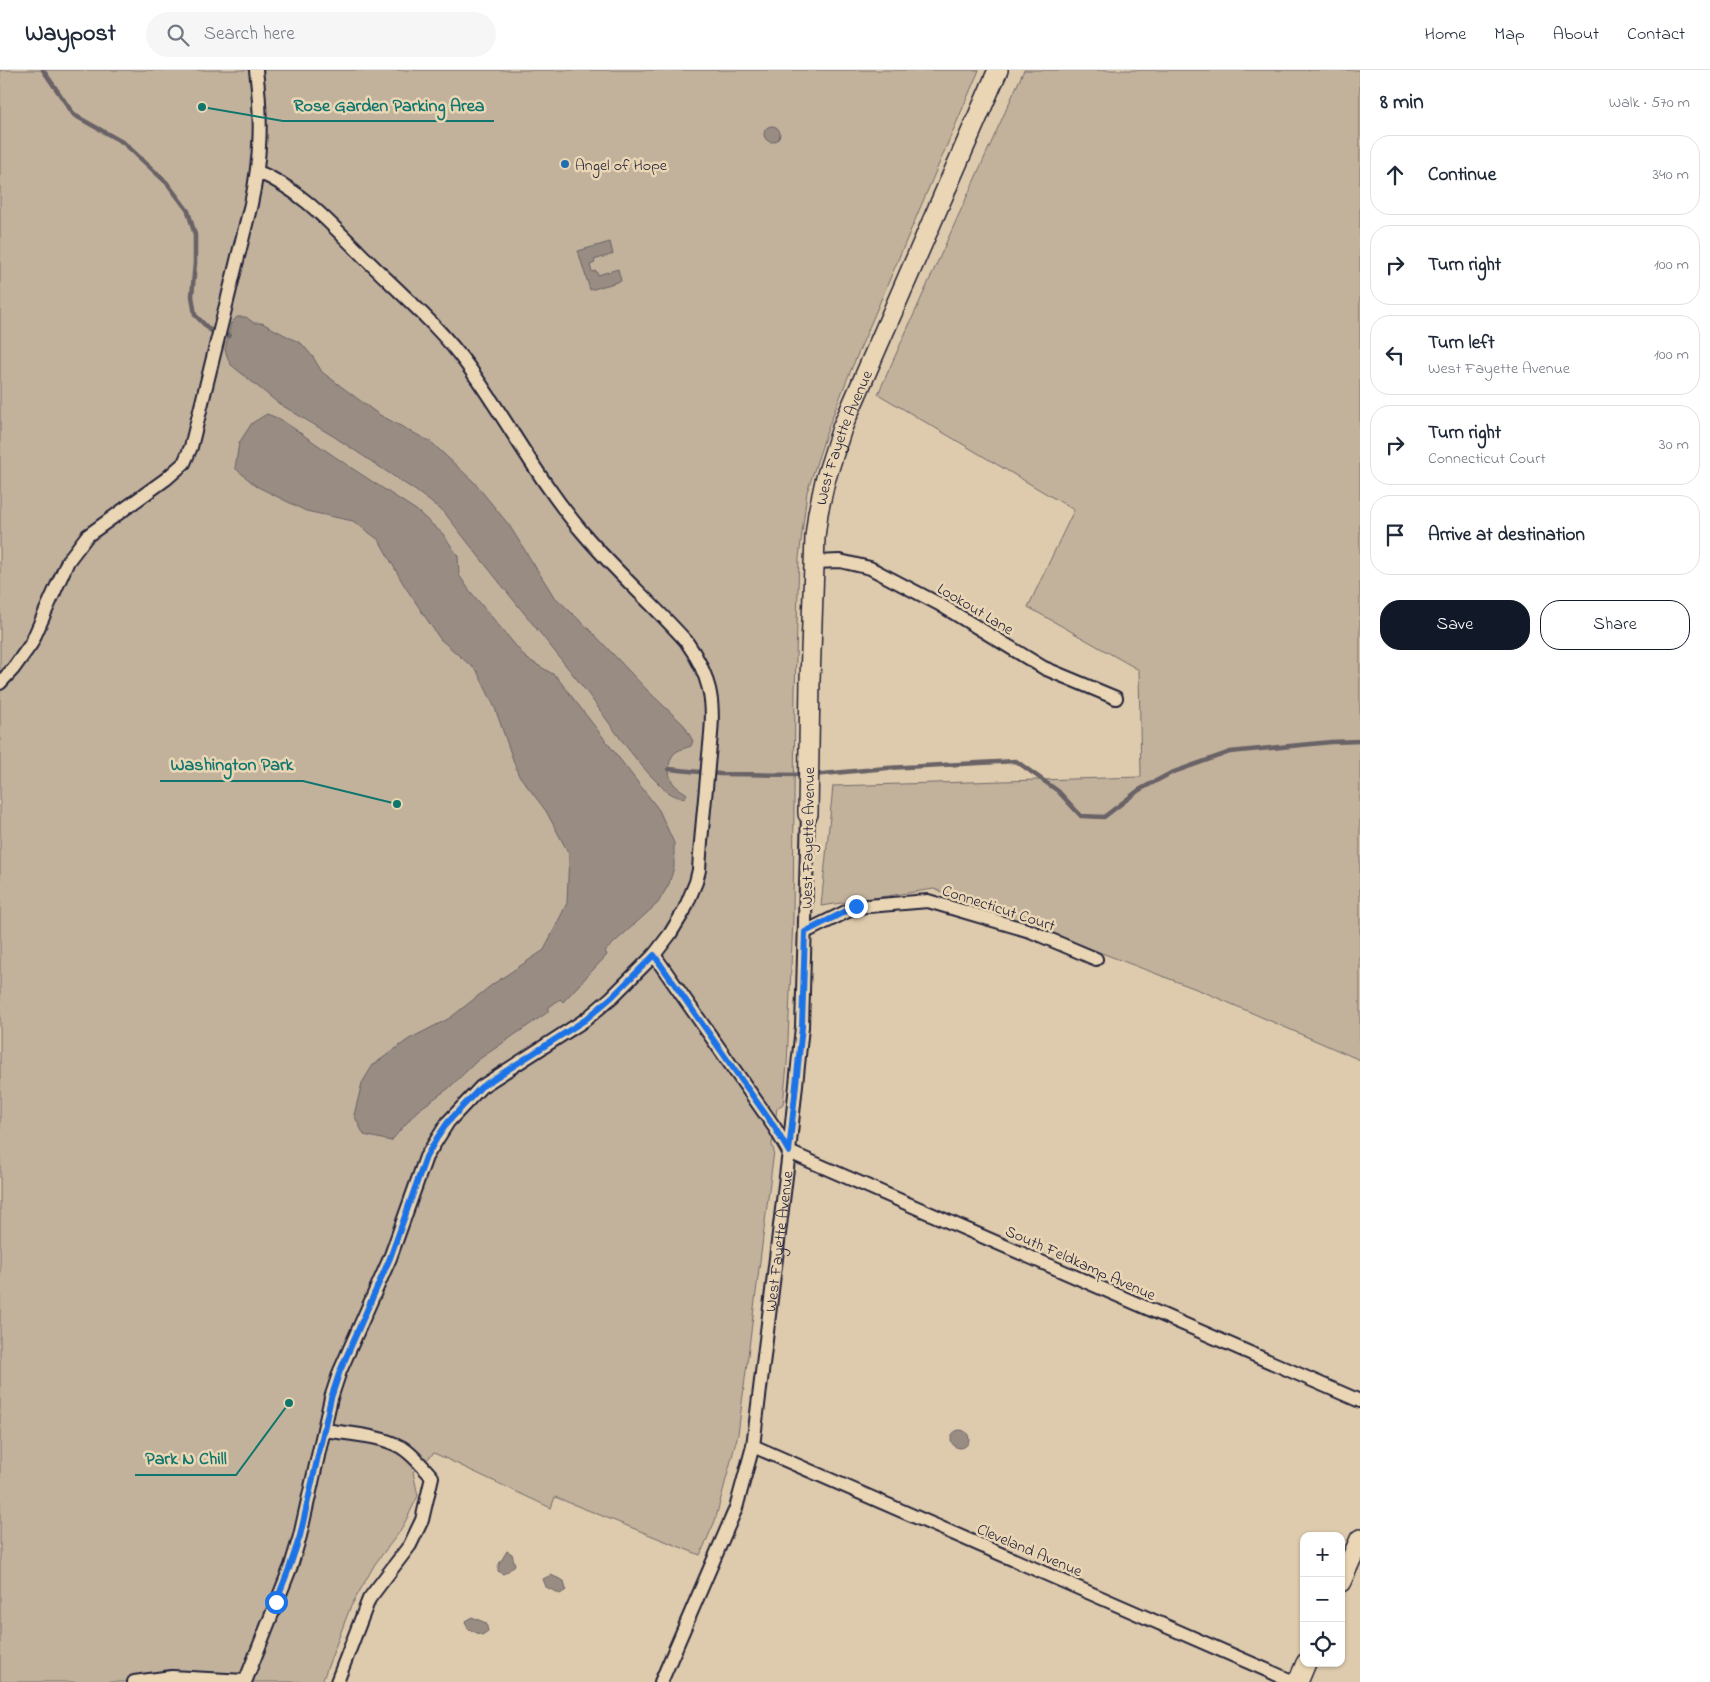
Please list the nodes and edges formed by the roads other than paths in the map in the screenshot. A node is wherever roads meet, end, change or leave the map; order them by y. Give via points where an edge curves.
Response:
1 (256, 70) edge
2 (998, 70) edge
3 (258, 172) junction
4 (815, 562) junction
5 (0, 683) edge
6 (1116, 698) dead end
7 (808, 814) joint
8 (805, 932) junction
9 (654, 955) junction
10 (1096, 959) dead end
11 (789, 1152) junction
12 (1360, 1401) edge
13 (324, 1430) junction
14 (753, 1446) junction
15 (1360, 1539) edge
16 (1343, 1577) edge
17 (1304, 1667) edge
18 (245, 1681) edge
19 (134, 1682) edge
20 (337, 1682) edge
21 (661, 1682) edge
22 (1296, 1682) edge

1 - 3 street via 260,129
2 - 4 street, West Fayette Avenue via 842,428 821,497
3 - 5 street via 191,447 184,463 87,536 68,562 32,644
3 - 9 street via 281,183 320,214 442,334 467,364 543,480 583,534 686,641 696,656 709,689 711,707 699,870 684,911
4 - 6 street, Lookout Lane via 840,561 870,568 939,604 1044,668
4 - 7 street, West Fayette Avenue
7 - 8 street, West Fayette Avenue
8 - 10 street, Connecticut Court via 856,906 928,901 1030,931
8 - 11 street, West Fayette Avenue via 802,1027
9 - 11 street
9 - 13 street via 585,1020 481,1087 448,1122 426,1157 390,1258 340,1371
11 - 12 street, South Feldkamp Avenue
11 - 14 street, West Fayette Avenue
13 - 18 street via 300,1536
13 - 20 street via 384,1440 401,1447 432,1477 422,1520 410,1545 369,1598
14 - 21 street, West Fayette Avenue via 736,1508
14 - 22 street, Cleveland Avenue
15 - 16 street
17 - 22 street
18 - 19 street via 172,1677

